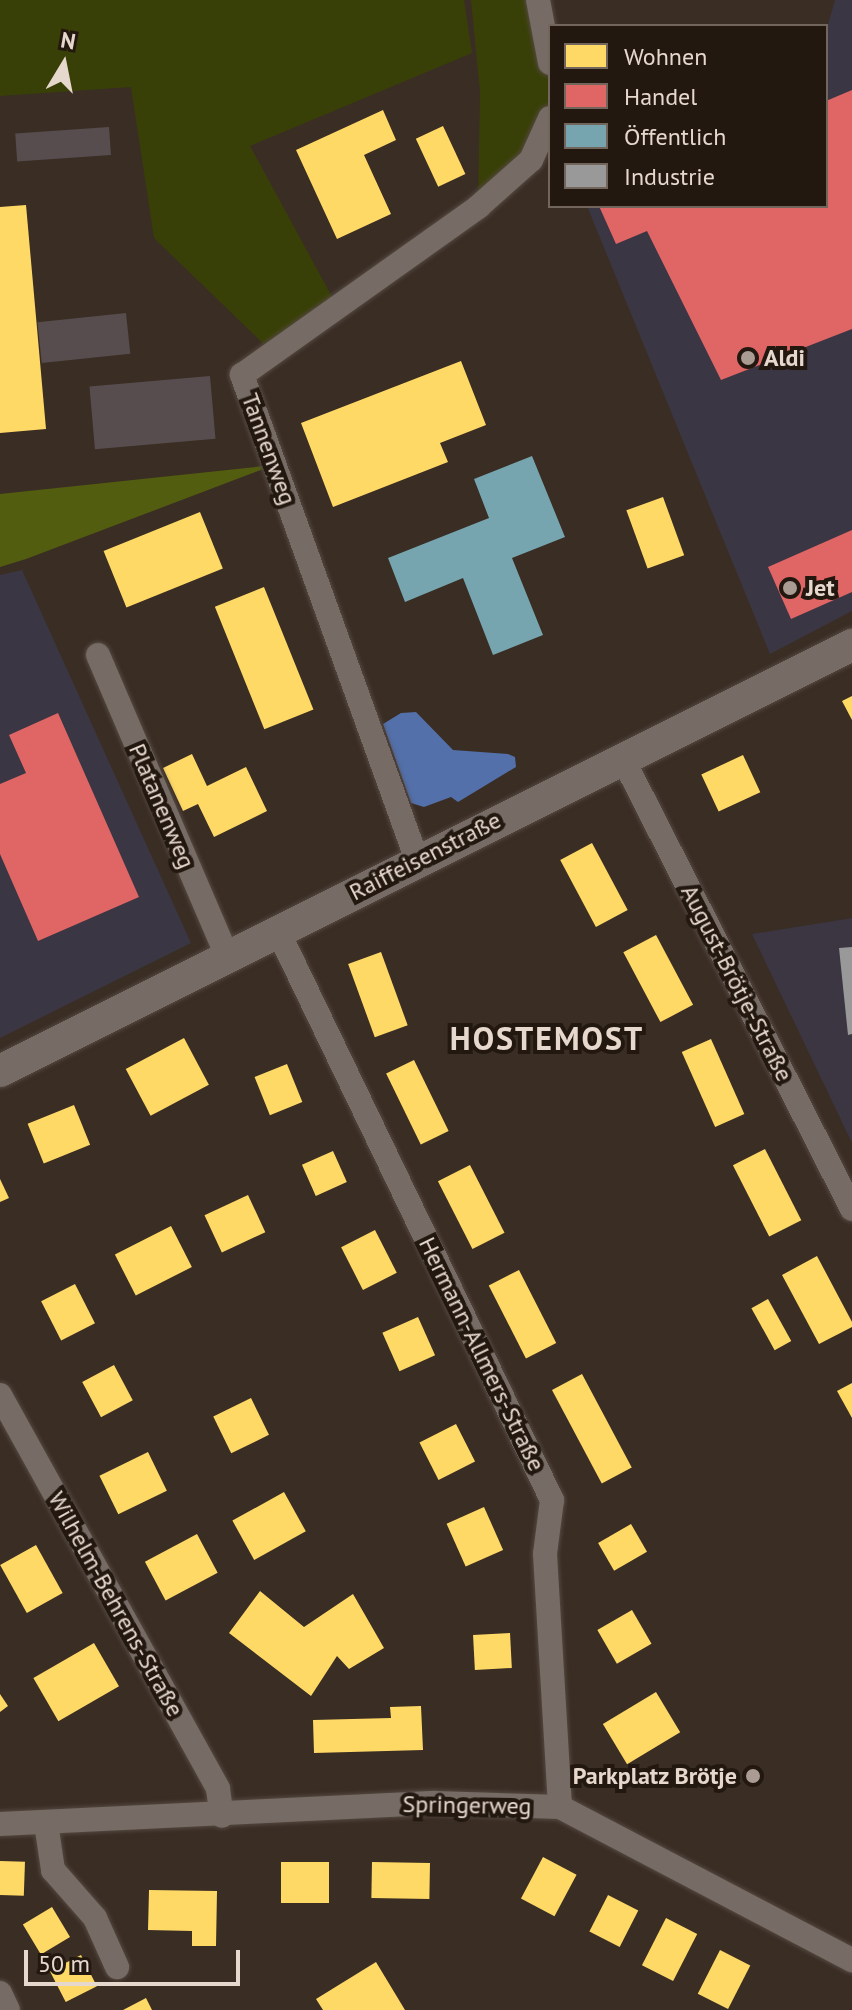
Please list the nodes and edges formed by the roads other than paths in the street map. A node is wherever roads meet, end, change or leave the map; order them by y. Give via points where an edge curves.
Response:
1 (538, 0) edge
2 (548, 52) edge
3 (548, 122) edge
4 (852, 645) edge
5 (98, 655) dead end
6 (622, 757) junction
7 (417, 860) junction
8 (278, 931) junction
9 (227, 956) junction
10 (0, 1071) edge
11 (852, 1209) edge
12 (0, 1395) edge
13 (560, 1807) junction
14 (222, 1816) junction
15 (46, 1823) junction
16 (0, 1824) edge
17 (852, 1960) edge
18 (117, 1967) dead end
19 (0, 1993) edge
20 (8, 2010) edge

1 - 2 street
3 - 7 street, Tannenweg via 531,160 478,207 242,375
4 - 6 street, Raiffeisenstraße
5 - 9 street, Platanenweg
6 - 7 street, Raiffeisenstraße
6 - 11 street, August-Brötje-Straße
7 - 8 street, Raiffeisenstraße
8 - 9 street, Raiffeisenstraße
8 - 13 street, Hermann-Allmers-Straße via 552,1500 545,1554
9 - 10 street, Raiffeisenstraße
12 - 14 street, Wilhelm-Behrens-Straße via 218,1789
13 - 14 street, Springerweg via 435,1803
13 - 17 street, Springerweg
14 - 15 street, Springerweg
15 - 16 street, Springerweg
15 - 18 street via 53,1870 95,1918
19 - 20 street

